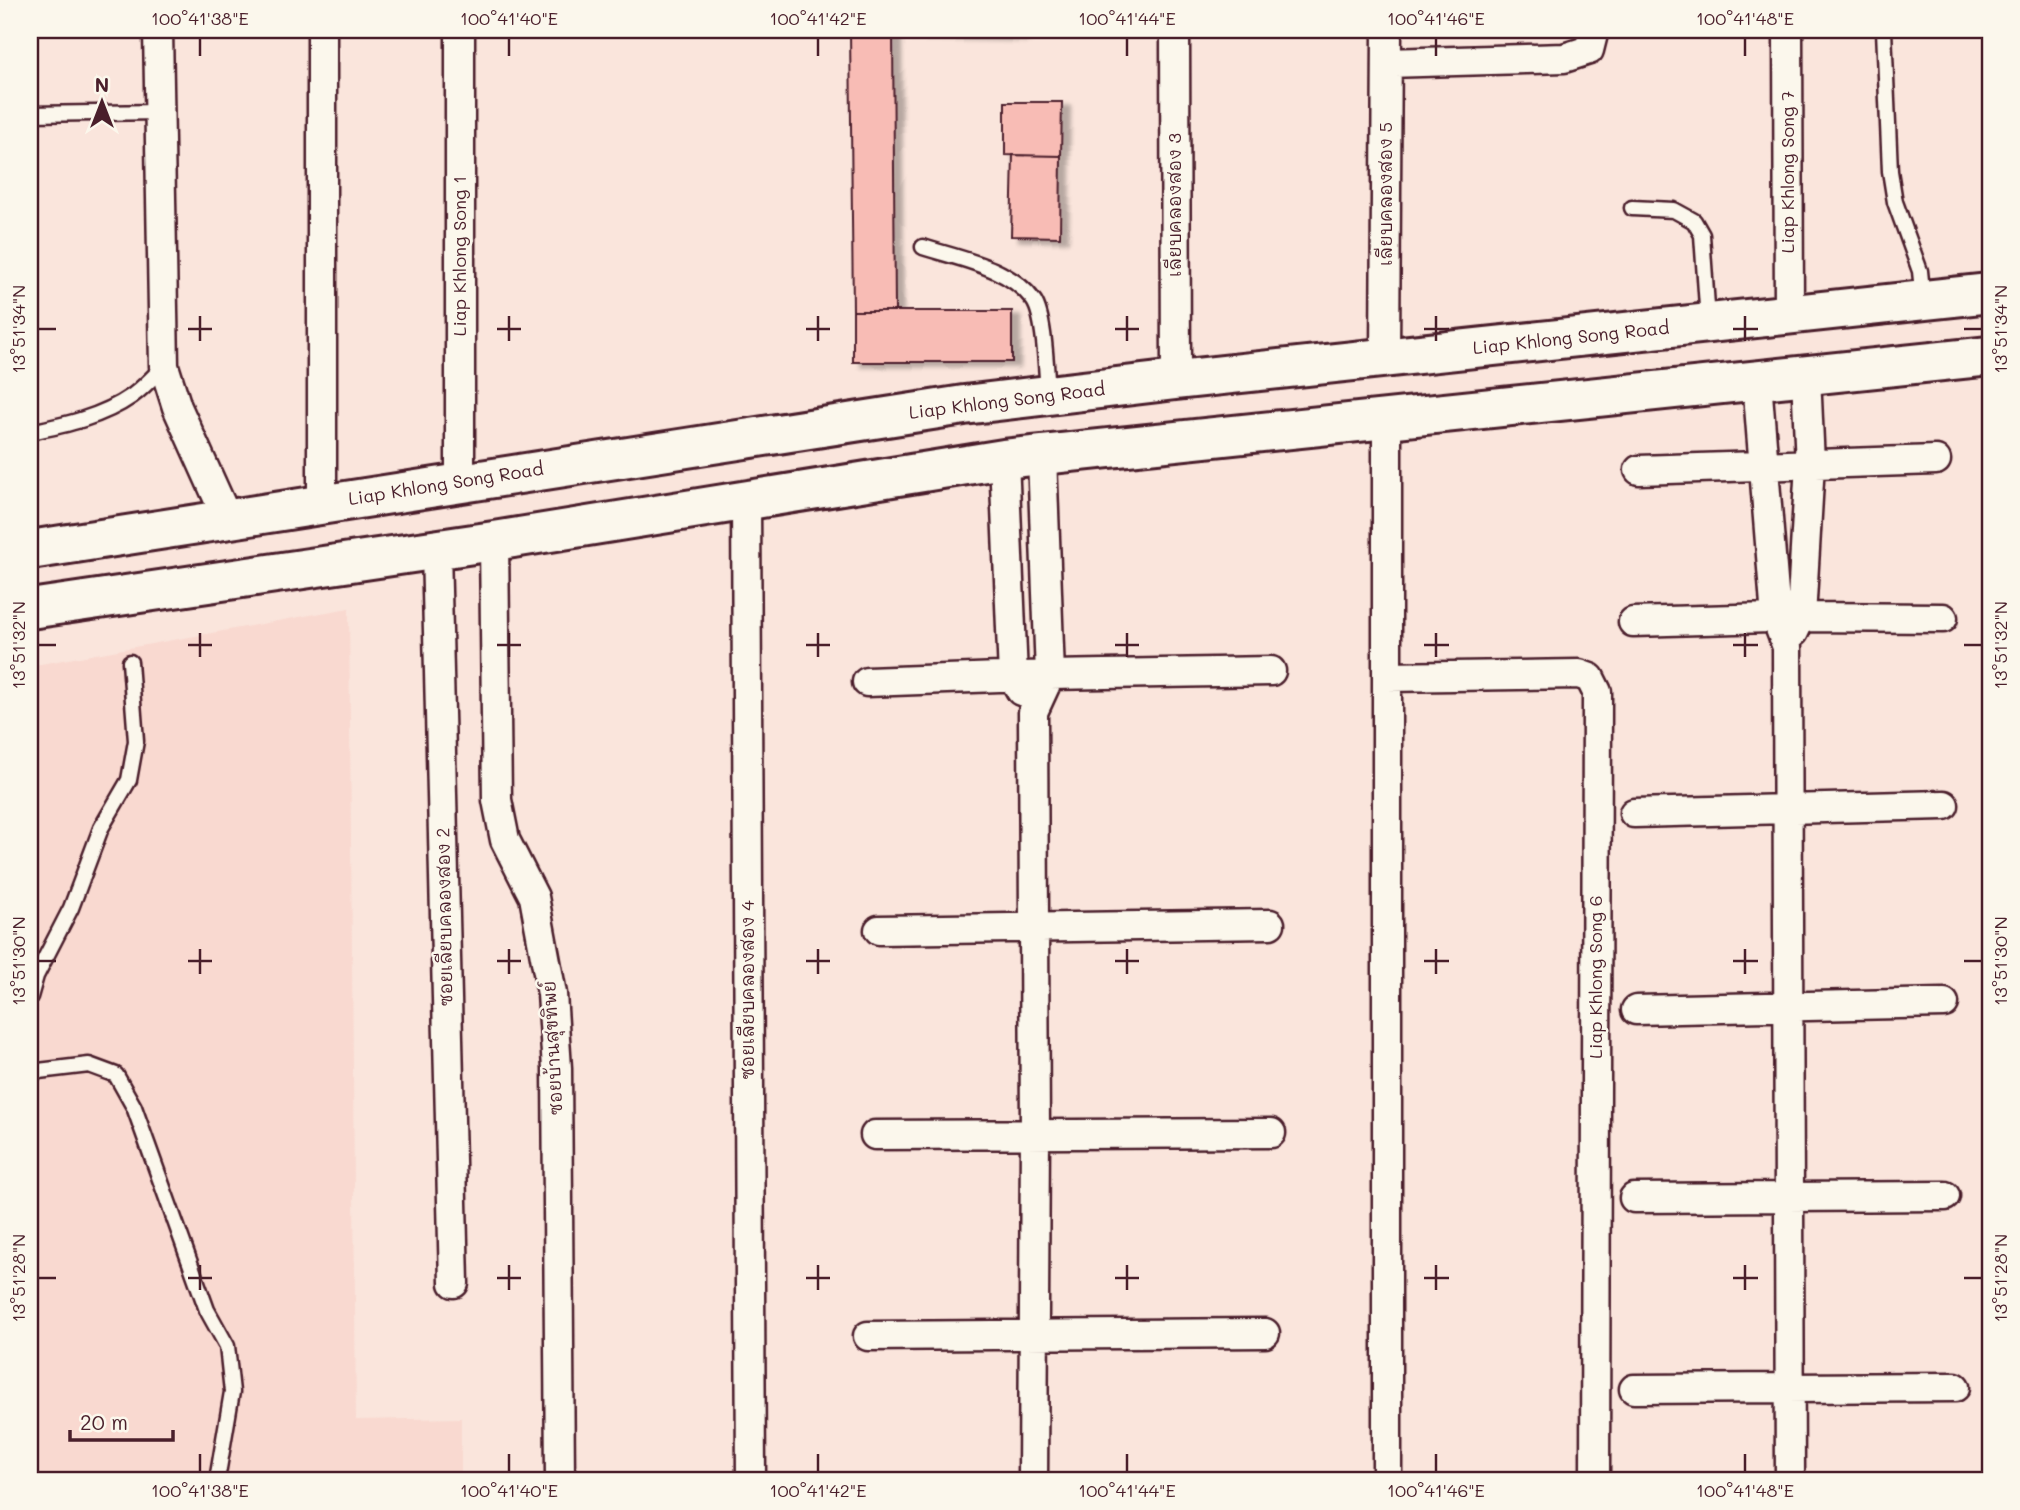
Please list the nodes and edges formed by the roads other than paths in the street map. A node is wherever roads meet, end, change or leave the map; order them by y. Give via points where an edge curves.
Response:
1 (159, 30) edge
2 (322, 30) edge
3 (460, 30) edge
4 (1175, 30) edge
5 (1387, 30) edge
6 (1594, 30) edge
7 (1788, 30) edge
8 (1884, 30) edge
9 (1387, 63) junction
10 (160, 113) junction
11 (30, 114) edge
12 (1632, 208) dead end
13 (923, 247) dead end
14 (1990, 293) edge
15 (1923, 300) junction
16 (1789, 315) junction
17 (1708, 323) junction
18 (1990, 356) edge
19 (1384, 357) junction
20 (164, 366) junction
21 (1806, 376) junction
22 (1176, 380) junction
23 (1757, 381) junction
24 (1048, 395) junction
25 (964, 405) junction
26 (1387, 419) junction
27 (30, 432) edge
28 (1042, 456) junction
29 (1936, 460) dead end
30 (988, 462) junction
31 (1810, 464) junction
32 (1762, 466) junction
33 (1639, 470) dead end
34 (460, 482) junction
35 (746, 500) junction
36 (322, 504) junction
37 (227, 519) junction
38 (494, 541) junction
39 (30, 550) edge
40 (436, 550) junction
41 (30, 609) edge
42 (1788, 618) junction
43 (1943, 618) dead end
44 (1633, 622) dead end
45 (130, 662) dead end
46 (1271, 671) dead end
47 (1050, 674) junction
48 (1013, 677) junction
49 (1387, 677) junction
50 (867, 682) dead end
51 (1033, 712) junction
52 (1944, 806) dead end
53 (1787, 810) junction
54 (1634, 813) dead end
55 (1270, 925) dead end
56 (1035, 927) junction
57 (879, 930) dead end
58 (30, 997) edge
59 (1944, 1003) dead end
60 (1789, 1006) junction
61 (1636, 1010) dead end
62 (30, 1072) edge
63 (1271, 1133) dead end
64 (1035, 1134) junction
65 (875, 1135) dead end
66 (1790, 1196) junction
67 (1945, 1196) dead end
68 (1634, 1198) dead end
69 (454, 1283) dead end
70 (1265, 1333) dead end
71 (1033, 1335) junction
72 (868, 1336) dead end
73 (1788, 1387) junction
74 (1955, 1387) dead end
75 (1634, 1389) dead end
76 (216, 1480) edge
77 (560, 1480) edge
78 (751, 1480) edge
79 (1033, 1480) edge
80 (1387, 1480) edge
81 (1595, 1480) edge
82 (1790, 1480) edge

1 - 10 street
2 - 36 street
3 - 34 street, Liap Khlong Song 1
4 - 22 street, เลียบคลองสอง 3
5 - 9 street, เลียบคลองสอง 5
6 - 9 street via 1589,50 1564,58
7 - 16 street, Liap Khlong Song 7
8 - 15 lane via 1890,171 1895,202 1920,271
9 - 19 street, เลียบคลองสอง 5
10 - 11 lane
10 - 20 street
12 - 17 lane via 1674,210 1694,221 1702,236
13 - 24 lane via 1006,275 1035,302
14 - 15 main road, Liap Khlong Song Road
15 - 16 main road, Liap Khlong Song Road
16 - 17 main road, Liap Khlong Song Road
17 - 19 main road, Liap Khlong Song Road
18 - 21 main road
19 - 22 main road, Liap Khlong Song Road
20 - 27 lane via 133,395 109,409
20 - 37 street via 177,407
21 - 23 main road
21 - 31 street
22 - 24 main road, Liap Khlong Song Road
23 - 26 main road
23 - 32 street
24 - 25 main road, Liap Khlong Song Road
25 - 30 main road
25 - 34 main road, Liap Khlong Song Road
26 - 28 main road
26 - 49 street
28 - 30 main road
28 - 47 street
29 - 31 street
30 - 35 main road
30 - 48 street
31 - 32 street
31 - 42 street
32 - 33 street
32 - 42 street
34 - 36 main road, Liap Khlong Song Road
35 - 38 main road
35 - 78 street, ซอยเลียบคลองสอง 4
36 - 37 main road, Liap Khlong Song Road
37 - 39 main road, Liap Khlong Song Road
38 - 40 main road
38 - 77 street, ซอยบ้านสุขทิพย์ via 496,800 505,840 534,897 552,994 557,1068
40 - 41 main road
40 - 69 street, ซอยเลียบคลองสอง 2
42 - 43 street
42 - 44 street
42 - 53 street
45 - 58 lane via 136,741 129,780 102,828
46 - 47 street
47 - 48 street
47 - 51 street
48 - 50 street
48 - 51 street
49 - 80 street
49 - 81 street, Liap Khlong Song 6 via 1579,674 1590,678 1597,692
51 - 56 street
52 - 53 street
53 - 54 street
53 - 60 street
55 - 56 street
56 - 57 street
56 - 64 street
59 - 60 street
60 - 61 street
60 - 66 street
62 - 76 lane via 89,1065 116,1075 134,1107 207,1310 227,1346 232,1392
63 - 64 street
64 - 65 street
64 - 71 street
66 - 67 street
66 - 68 street
66 - 73 street
70 - 71 street
71 - 72 street
71 - 79 street
73 - 74 street
73 - 75 street
73 - 82 street

